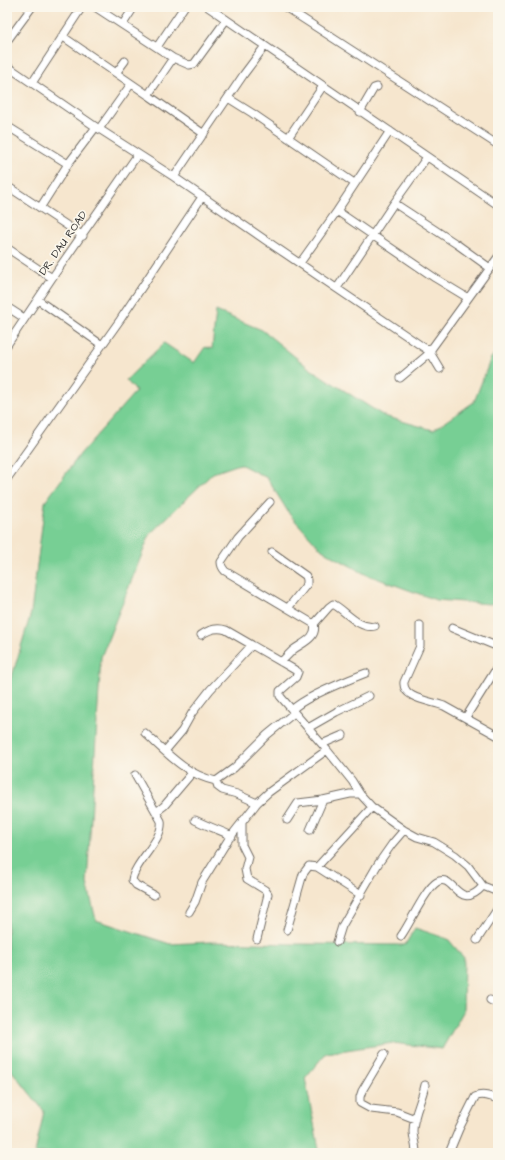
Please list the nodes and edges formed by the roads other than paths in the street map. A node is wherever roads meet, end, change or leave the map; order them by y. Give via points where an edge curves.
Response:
1 (32, 7) edge
2 (82, 7) edge
3 (95, 7) edge
4 (134, 7) edge
5 (184, 7) edge
6 (208, 7) edge
7 (285, 7) edge
8 (226, 20) junction
9 (123, 24) junction
10 (62, 36) junction
11 (7, 41) edge
12 (265, 46) junction
13 (157, 47) junction
14 (173, 58) junction
15 (125, 61) dead end
16 (8, 70) edge
17 (116, 73) junction
18 (32, 83) junction
19 (131, 84) junction
20 (323, 86) junction
21 (377, 87) dead end
22 (148, 95) junction
23 (228, 98) junction
24 (360, 112) junction
25 (7, 126) edge
26 (98, 128) junction
27 (390, 131) junction
28 (204, 134) junction
29 (288, 138) junction
30 (498, 145) edge
31 (138, 154) junction
32 (427, 157) junction
33 (68, 164) junction
34 (174, 177) junction
35 (354, 183) junction
36 (7, 186) edge
37 (202, 197) junction
38 (394, 202) junction
39 (498, 206) edge
40 (40, 208) junction
41 (337, 211) junction
42 (373, 234) junction
43 (83, 236) junction
44 (7, 248) edge
45 (498, 257) edge
46 (300, 263) junction
47 (490, 268) junction
48 (52, 278) junction
49 (336, 288) junction
50 (468, 298) junction
51 (38, 300) junction
52 (7, 307) edge
53 (24, 318) junction
54 (7, 345) edge
55 (102, 345) junction
56 (431, 350) junction
57 (440, 369) dead end
58 (400, 378) dead end
59 (7, 479) edge
60 (270, 502) dead end
61 (272, 552) dead end
62 (288, 608) junction
63 (314, 624) junction
64 (420, 625) dead end
65 (375, 626) dead end
66 (452, 628) dead end
67 (201, 635) dead end
68 (251, 646) junction
69 (498, 650) edge
70 (281, 662) junction
71 (498, 666) edge
72 (366, 673) dead end
73 (369, 696) dead end
74 (293, 712) junction
75 (466, 717) junction
76 (308, 728) junction
77 (145, 733) dead end
78 (343, 735) dead end
79 (498, 736) edge
80 (324, 747) junction
81 (165, 751) junction
82 (192, 773) junction
83 (135, 775) dead end
84 (216, 781) junction
85 (360, 794) junction
86 (323, 800) junction
87 (257, 803) junction
88 (372, 808) junction
89 (156, 812) junction
90 (195, 820) dead end
91 (287, 820) dead end
92 (242, 821) junction
93 (310, 830) dead end
94 (404, 830) junction
95 (232, 836) junction
96 (317, 867) junction
97 (484, 886) junction
98 (498, 892) edge
99 (154, 895) dead end
100 (360, 895) junction
101 (498, 908) edge
102 (189, 912) dead end
103 (287, 930) dead end
104 (401, 936) dead end
105 (257, 939) dead end
106 (477, 940) dead end
107 (337, 942) dead end
108 (490, 1000) dead end
109 (498, 1004) edge
110 (384, 1054) dead end
111 (425, 1085) dead end
112 (498, 1099) edge
113 (415, 1119) junction
114 (416, 1153) edge
115 (449, 1153) edge

1 - 11 street
2 - 10 street
3 - 9 street
4 - 9 street
5 - 13 street
6 - 8 street
7 - 30 street
8 - 12 street
8 - 14 street via 194,64 188,65
9 - 13 street
10 - 17 street
10 - 18 street
12 - 20 street
12 - 23 street
13 - 14 street
14 - 22 street
15 - 17 street
16 - 18 street
17 - 19 street
18 - 26 street
19 - 22 street
19 - 26 street
20 - 24 street
20 - 29 street
21 - 24 street
22 - 28 street
23 - 28 street
23 - 29 street
24 - 27 street
25 - 33 street
26 - 31 street
26 - 33 street
27 - 32 street
27 - 35 street
28 - 34 street
29 - 35 street
31 - 34 street
31 - 43 street, DR. DAU ROAD
32 - 38 street
32 - 39 street
33 - 40 street
34 - 37 street
35 - 41 street
36 - 40 street
37 - 46 street
37 - 55 street
38 - 42 street
38 - 47 street
40 - 43 street
41 - 42 street
41 - 46 street
42 - 49 street
42 - 50 street
43 - 48 street, DR. DAU ROAD
44 - 48 street
45 - 47 street
46 - 49 street
47 - 50 street
48 - 51 street, DR. DAU ROAD
49 - 56 street
50 - 56 street
51 - 53 street, DR. DAU ROAD
51 - 55 street
52 - 53 street
53 - 54 street, DR. DAU ROAD
55 - 59 street
56 - 57 street
56 - 58 street
60 - 62 street via 238,537 221,565 225,571
61 - 62 street via 306,576 307,584
62 - 63 street
63 - 65 street via 333,604 360,623 368,627
63 - 70 street via 315,629 310,639
64 - 75 street via 420,646 404,682 406,691
66 - 69 street via 496,646
67 - 68 street via 221,628
68 - 70 street
68 - 81 street via 210,690
70 - 74 street via 298,672 279,694
71 - 75 street
72 - 74 street via 298,704
73 - 76 street
74 - 76 street
74 - 84 street via 234,768
75 - 79 street
76 - 80 street
77 - 81 street
78 - 80 street
80 - 85 street via 352,780
80 - 87 street
81 - 82 street via 179,765
82 - 84 street
82 - 89 street
83 - 89 street
84 - 87 street via 220,789
85 - 86 street
85 - 88 street
86 - 91 street via 298,804
86 - 93 street
87 - 92 street
88 - 94 street
88 - 96 street
89 - 99 street via 162,821 161,830 134,872 132,880
90 - 95 street
92 - 95 street
92 - 105 street via 242,845 248,857 245,869 247,878 268,894
94 - 97 street via 434,842 455,855
94 - 100 street via 385,853
95 - 102 street via 202,882
96 - 100 street
96 - 103 street via 309,866 303,874
97 - 98 street
97 - 104 street via 470,897 447,882 438,882 422,901
100 - 107 street via 342,926
101 - 106 street
108 - 109 street
110 - 113 street via 362,1091 360,1103 371,1109 397,1112
111 - 113 street
112 - 115 street via 480,1095 476,1097
113 - 114 street via 413,1130

